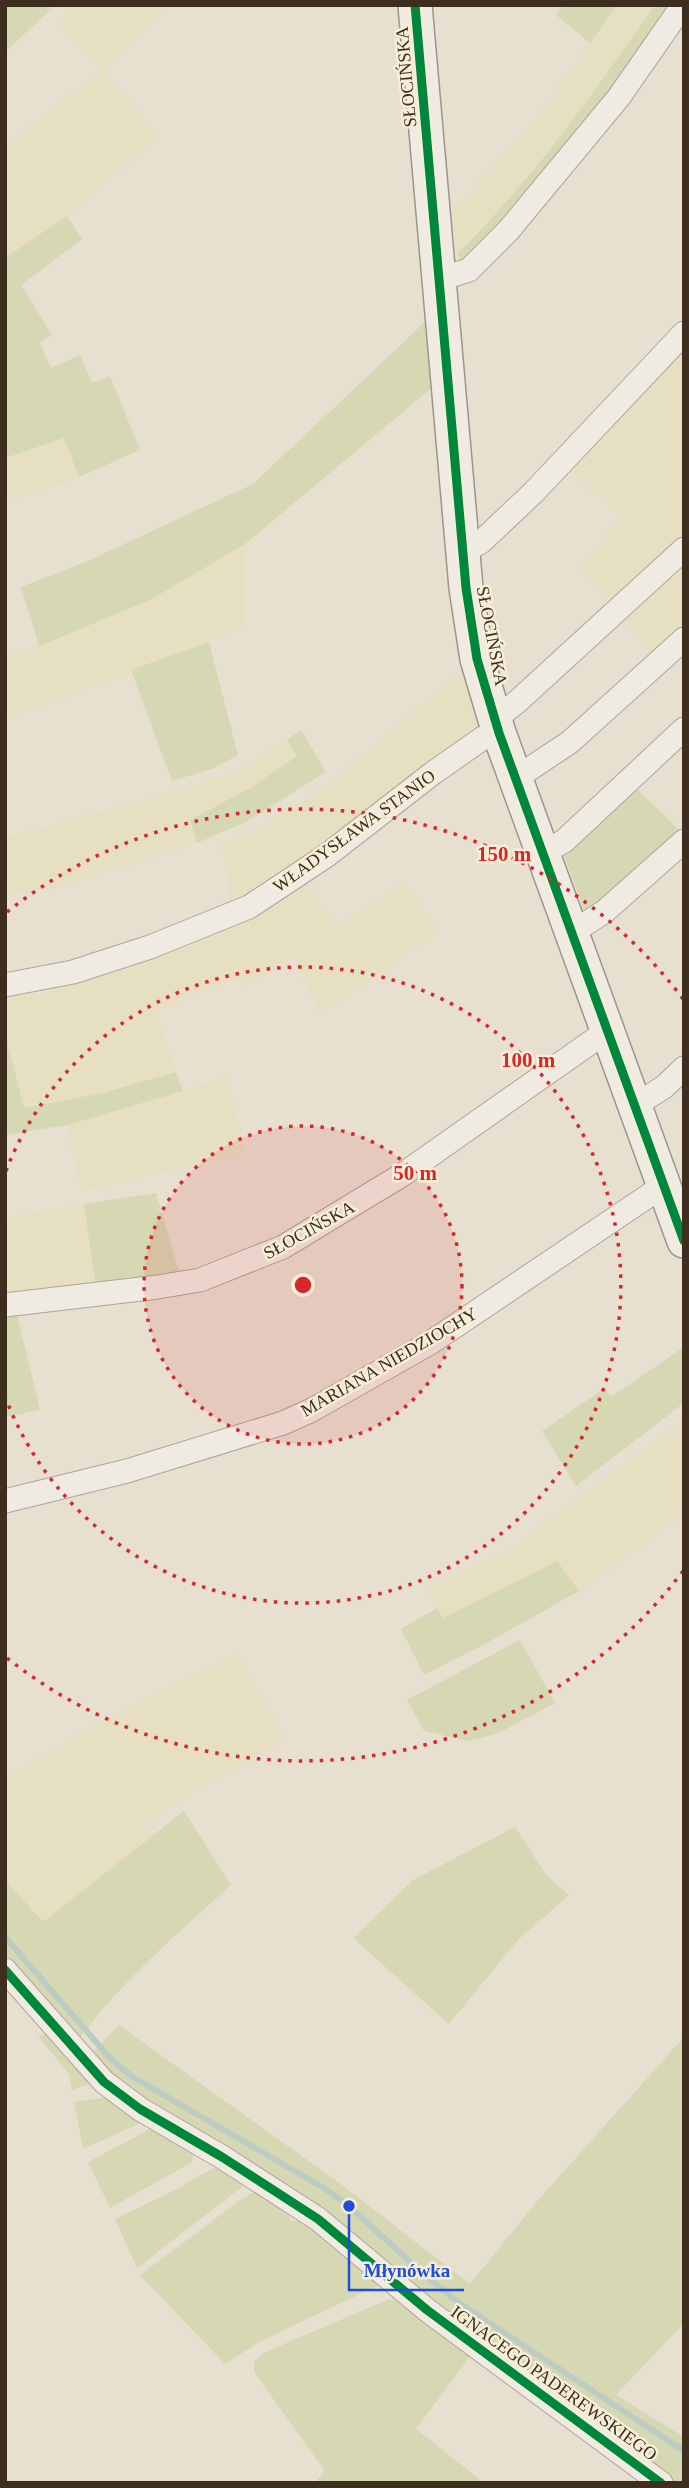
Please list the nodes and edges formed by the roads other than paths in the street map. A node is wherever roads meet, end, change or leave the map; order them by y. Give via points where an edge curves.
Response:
1 (415, 5) edge
2 (683, 5) edge
3 (440, 279) junction
4 (684, 333) edge
5 (684, 550) edge
6 (462, 552) junction
7 (684, 639) edge
8 (497, 726) junction
9 (684, 729) edge
10 (516, 778) junction
11 (684, 841) edge
12 (542, 853) junction
13 (571, 933) junction
14 (5, 985) edge
15 (607, 1031) junction
16 (684, 1068) edge
17 (634, 1106) junction
18 (663, 1186) junction
19 (682, 1229) edge
20 (5, 1305) edge
21 (5, 1501) edge
22 (5, 1970) edge
23 (662, 2483) edge

1 - 3 street, SŁOCIŃSKA
2 - 3 street via 619,97 508,231 469,271
3 - 6 street, SŁOCIŃSKA
4 - 6 street via 533,493 481,542
5 - 8 street, WŁADYSŁAWA STANIO via 518,701
6 - 8 street, SŁOCIŃSKA via 477,659
7 - 10 street via 570,742
8 - 10 street, SŁOCIŃSKA
8 - 14 street, WŁADYSŁAWA STANIO via 326,856 249,907 73,972
9 - 12 street via 564,841
10 - 12 street, SŁOCIŃSKA
11 - 13 street via 604,912
12 - 13 street, SŁOCIŃSKA
13 - 15 street, SŁOCIŃSKA
15 - 17 street, SŁOCIŃSKA
15 - 20 street, SŁOCIŃSKA via 402,1175 283,1247 201,1280
16 - 17 street
17 - 18 street, SŁOCIŃSKA
18 - 19 street, SŁOCIŃSKA
18 - 21 street, MARIANA NIEDZIOCHY via 429,1343 312,1410 127,1471
22 - 23 street, IGNACEGO PADEREWSKIEGO via 104,2082 318,2219 427,2310

